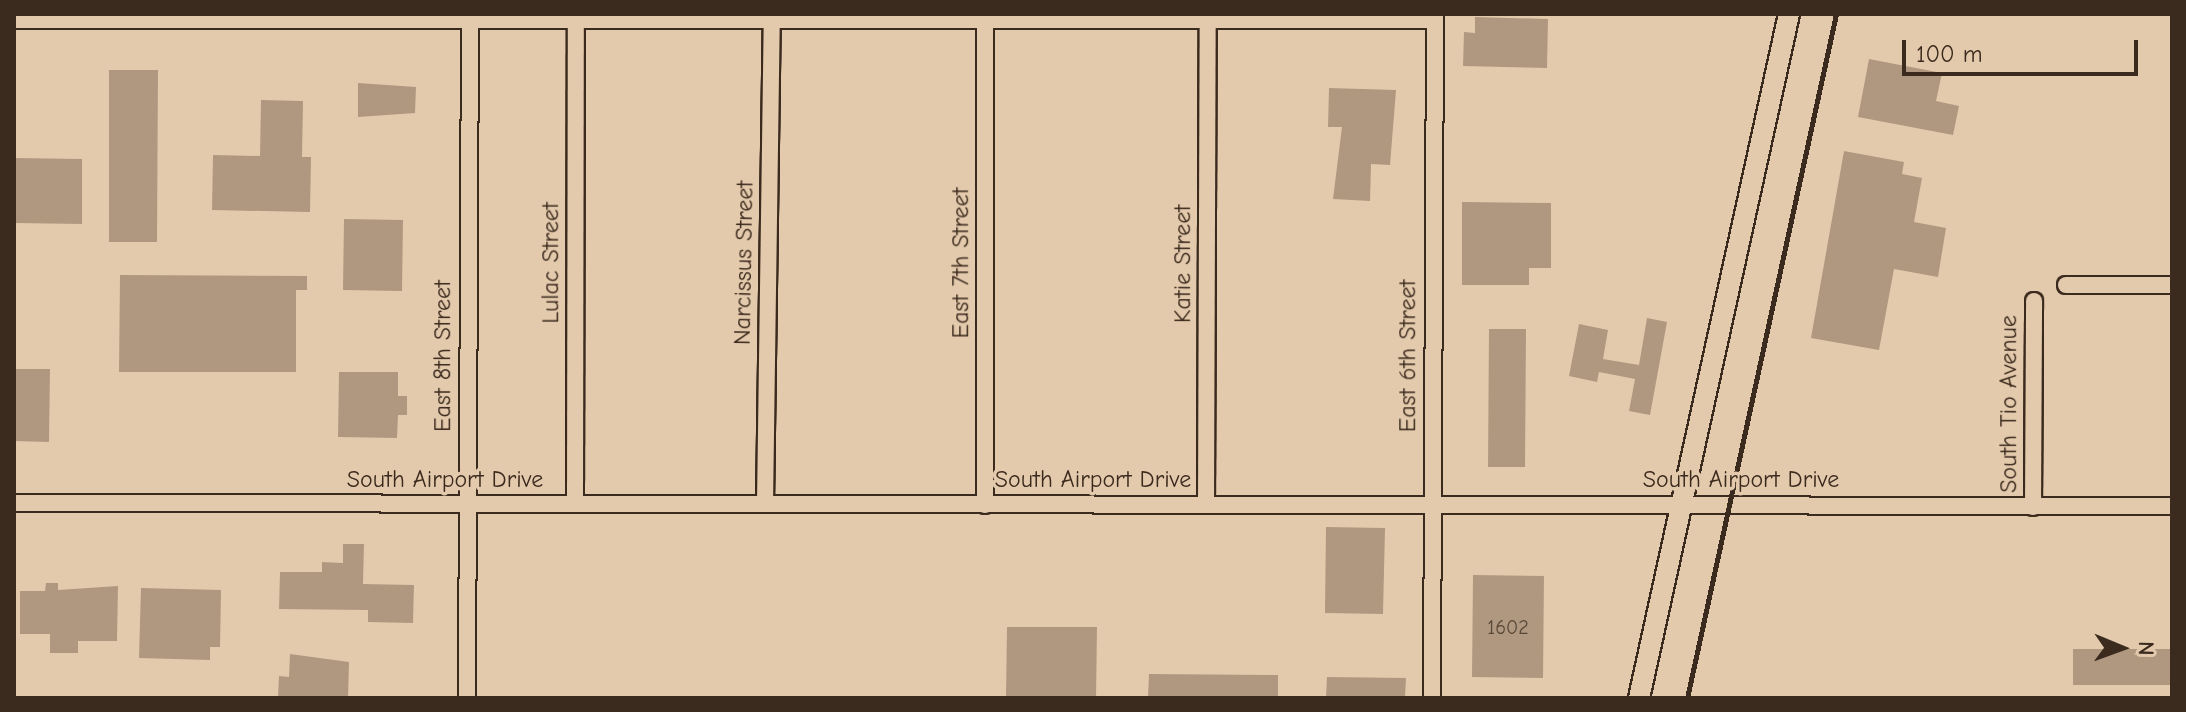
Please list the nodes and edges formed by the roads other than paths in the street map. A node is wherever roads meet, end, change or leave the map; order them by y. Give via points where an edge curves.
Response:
1 (1789, 14) edge
2 (1435, 17) edge
3 (118, 18) edge
4 (470, 18) edge
5 (14, 20) edge
6 (576, 22) junction
7 (985, 22) junction
8 (772, 23) junction
9 (1208, 24) junction
10 (2066, 285) dead end
11 (2172, 285) edge
12 (2034, 301) dead end
13 (1681, 502) junction
14 (14, 503) edge
15 (467, 504) junction
16 (575, 504) junction
17 (765, 504) junction
18 (1206, 504) junction
19 (985, 505) junction
20 (1431, 505) junction
21 (2172, 506) edge
22 (2033, 507) junction
23 (467, 698) edge
24 (1432, 698) edge
25 (1639, 698) edge

1 - 13 main road
2 - 9 street
2 - 20 street, East 6th Street
3 - 4 street
3 - 5 street
4 - 6 street
4 - 15 street, East 8th Street
6 - 8 street
6 - 16 street, Lulac Street
7 - 8 street
7 - 9 street
7 - 19 street, East 7th Street
8 - 17 street, Narcissus Street
9 - 18 street, Katie Street
10 - 11 street
12 - 22 street, South Tio Avenue
13 - 20 street, South Airport Drive
13 - 22 street, South Airport Drive
13 - 25 main road
14 - 15 street, South Airport Drive
15 - 16 street, South Airport Drive
15 - 23 street, East 8th Street
16 - 17 street, South Airport Drive
17 - 19 street, South Airport Drive
18 - 19 street, South Airport Drive
18 - 20 street, South Airport Drive
20 - 24 street, East 6th Street
21 - 22 street, South Airport Drive

